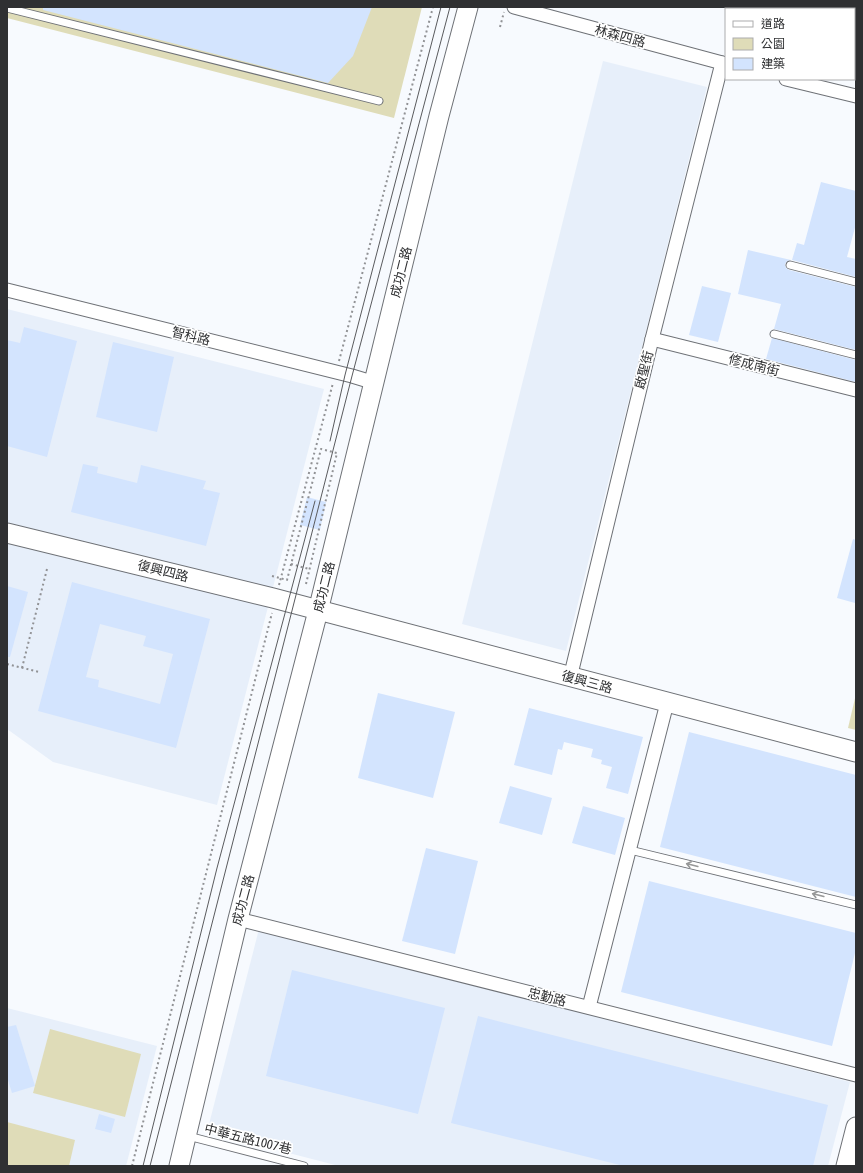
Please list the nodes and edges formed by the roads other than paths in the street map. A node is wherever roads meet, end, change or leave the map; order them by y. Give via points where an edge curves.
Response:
1 (468, 7) edge
2 (514, 7) edge
3 (7, 8) edge
4 (724, 64) edge
5 (790, 80) edge
6 (856, 96) edge
7 (379, 101) dead end
8 (790, 265) dead end
9 (856, 282) edge
10 (7, 290) edge
11 (774, 334) dead end
12 (652, 339) junction
13 (856, 356) edge
14 (374, 383) junction
15 (856, 390) edge
16 (7, 533) edge
17 (318, 611) junction
18 (570, 678) junction
19 (667, 703) junction
20 (856, 752) edge
21 (630, 850) junction
22 (856, 905) edge
23 (238, 919) junction
24 (589, 1007) junction
25 (856, 1074) edge
26 (856, 1127) edge
27 (186, 1136) junction
28 (179, 1166) edge
29 (304, 1166) edge
30 (846, 1166) edge

1 - 14 street, 成功二路
2 - 4 street, 林森四路
3 - 7 lane
4 - 12 street, 啟聖街
5 - 6 street
8 - 9 lane
10 - 14 street, 智科路
11 - 13 lane
12 - 15 street, 修成南街
12 - 18 street, 啟聖街
14 - 17 street, 成功二路
16 - 17 street, 復興四路
17 - 18 street, 復興三路
17 - 23 street, 成功二路
18 - 19 street, 復興三路
19 - 20 street, 復興三路
19 - 21 street
22 -> 21 lane
21 - 24 street
23 - 24 street, 忠勤路
23 - 27 street, 成功二路
24 - 25 street, 忠勤路
26 - 30 street
27 - 28 street, 成功二路
27 - 29 lane, 中華五路1007巷

